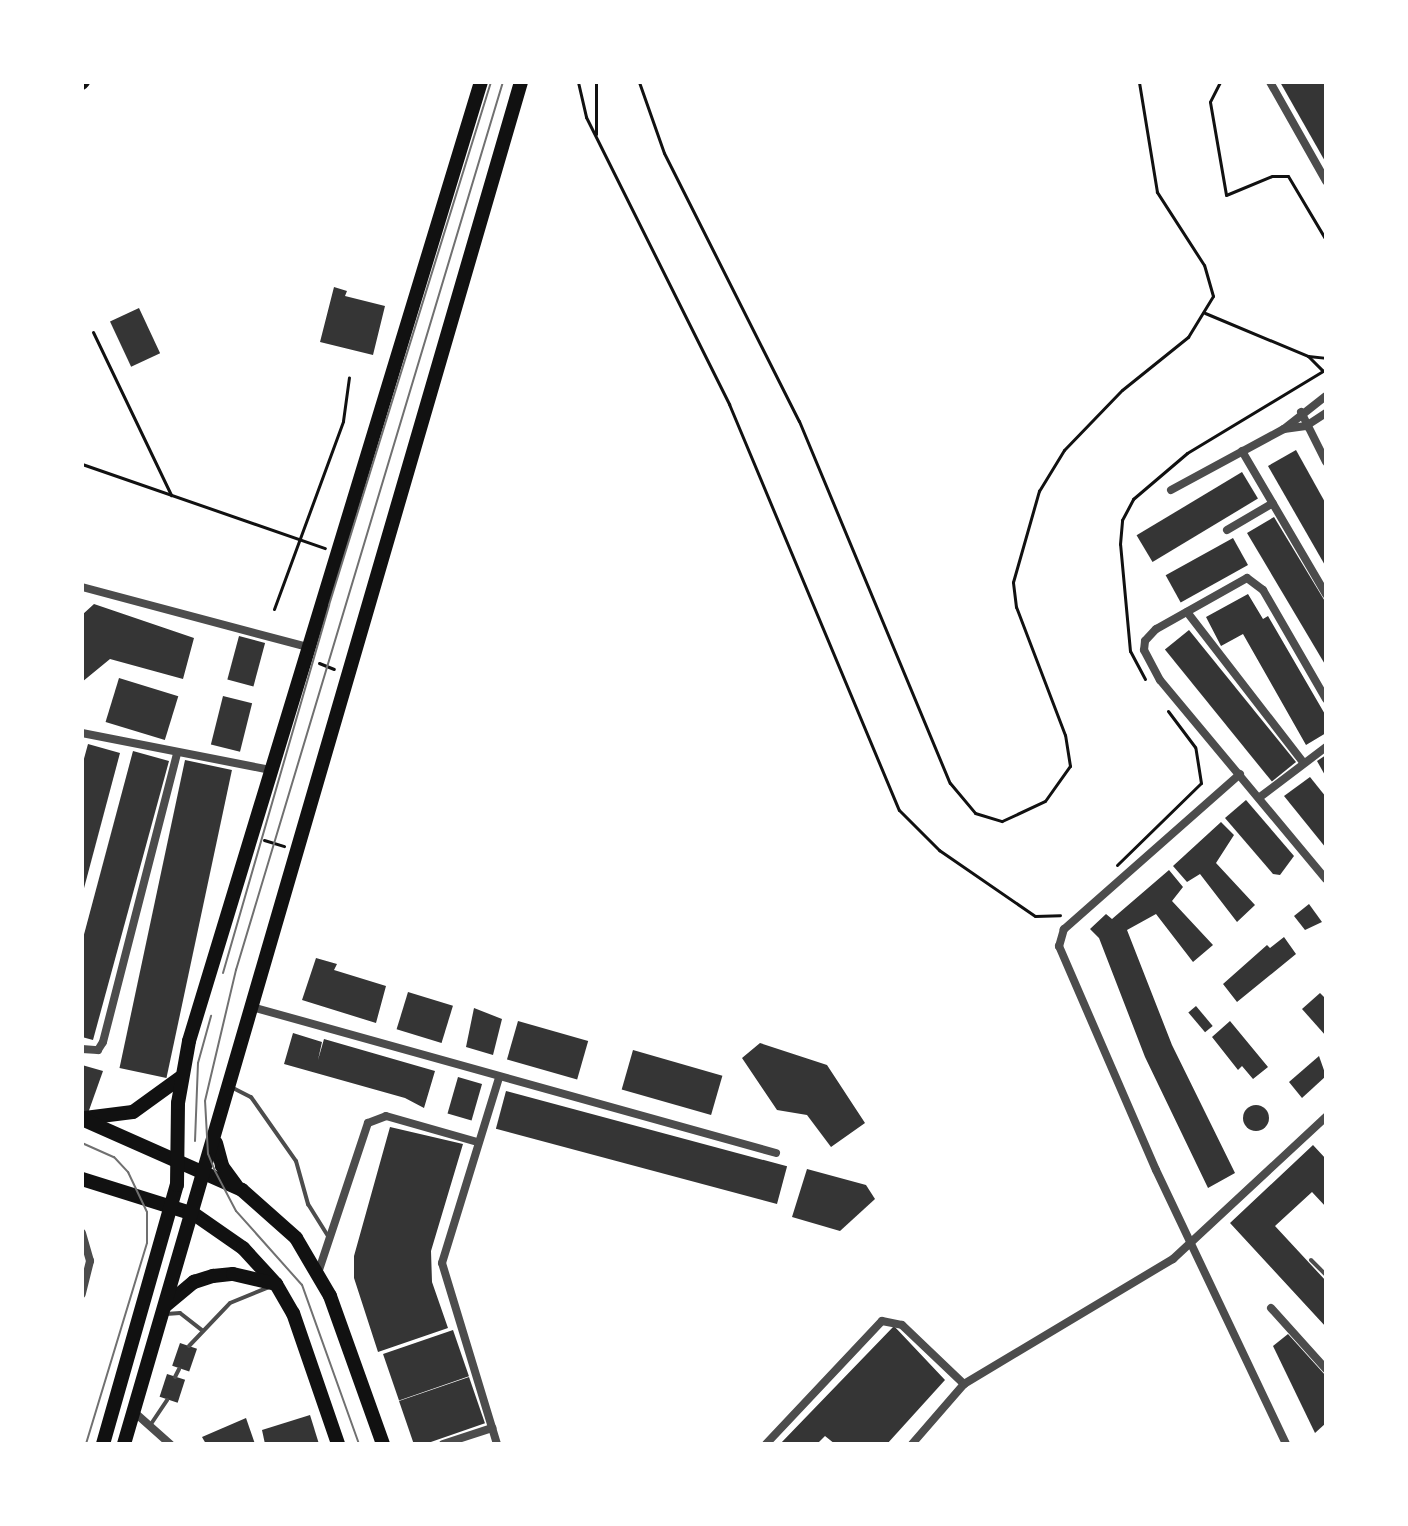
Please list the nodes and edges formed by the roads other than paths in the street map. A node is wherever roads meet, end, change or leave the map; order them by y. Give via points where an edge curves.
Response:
1 (481, 82) edge
2 (521, 82) edge
3 (1270, 82) edge
4 (1326, 181) edge
5 (1326, 396) edge
6 (1301, 412) junction
7 (1326, 413) edge
8 (1306, 426) junction
9 (1284, 429) junction
10 (1242, 451) junction
11 (1326, 462) edge
12 (1171, 490) dead end
13 (1273, 503) junction
14 (1227, 530) dead end
15 (82, 587) edge
16 (1326, 594) edge
17 (1187, 612) junction
18 (306, 652) junction
19 (1326, 699) edge
20 (82, 733) edge
21 (1326, 747) edge
22 (177, 753) junction
23 (1302, 761) junction
24 (270, 770) junction
25 (1240, 774) junction
26 (1260, 797) junction
27 (1326, 879) edge
28 (252, 1007) junction
29 (82, 1049) edge
30 (180, 1078) junction
31 (499, 1078) junction
32 (229, 1086) junction
33 (1326, 1117) edge
34 (82, 1118) edge
35 (216, 1134) junction
36 (477, 1142) junction
37 (776, 1153) dead end
38 (180, 1162) junction
39 (206, 1175) junction
40 (84, 1182) edge
41 (242, 1190) junction
42 (172, 1206) junction
43 (194, 1214) junction
44 (82, 1233) edge
45 (329, 1238) junction
46 (1191, 1244) junction
47 (86, 1260) edge
48 (1311, 1260) dead end
49 (319, 1270) junction
50 (1326, 1275) edge
51 (276, 1284) junction
52 (82, 1294) edge
53 (1271, 1308) dead end
54 (161, 1312) junction
55 (204, 1331) junction
56 (189, 1346) dead end
57 (179, 1369) dead end
58 (1326, 1369) edge
59 (175, 1377) dead end
60 (964, 1384) junction
61 (167, 1400) dead end
62 (133, 1411) junction
63 (151, 1424) junction
64 (492, 1428) junction
65 (169, 1443) edge
66 (103, 1444) edge
67 (124, 1444) edge
68 (338, 1444) edge
69 (383, 1444) edge
70 (443, 1444) edge
71 (497, 1444) edge
72 (766, 1444) edge
73 (912, 1444) edge
74 (1286, 1444) edge

1 - 18 main road
2 - 28 main road
3 - 4 street
5 - 6 street
6 - 8 street
6 - 9 street
7 - 8 street
8 - 9 street
8 - 11 street
9 - 10 street
10 - 12 street
10 - 13 street
13 - 14 street
13 - 16 street
15 - 18 street
17 - 19 street via 1242,578 1256,583
17 - 23 street
17 - 25 street via 1147,634 1144,650 1160,680
18 - 24 main road
20 - 22 street
21 - 23 street
22 - 24 street
22 - 29 street via 103,1042 98,1050
23 - 26 street
24 - 30 main road
25 - 26 street
25 - 46 street via 1059,937 1123,1096
26 - 27 street
28 - 31 street
28 - 32 main road
30 - 34 main road via 133,1112
30 - 38 main road
31 - 36 street
31 - 37 street
32 - 35 main road
32 - 45 lane via 251,1097 296,1161 308,1204
33 - 46 street
34 - 38 main road
35 - 39 main road
35 - 41 main road via 222,1166
36 - 45 street via 386,1116 368,1123
36 - 64 street via 442,1263
38 - 39 main road
38 - 42 main road
39 - 41 main road
39 - 43 main road
40 - 42 main road
41 - 49 main road via 296,1238
42 - 43 main road
42 - 66 main road
43 - 51 main road via 220,1227
43 - 54 main road
44 - 47 street
45 - 49 street
46 - 60 street via 1139,1281
46 - 74 street
47 - 52 street
48 - 50 lane
49 - 69 main road
51 - 54 main road via 233,1274 213,1276 194,1282
51 - 55 lane via 230,1303
51 - 68 main road via 293,1313
53 - 58 street
54 - 55 lane via 180,1313
54 - 62 main road
55 - 56 lane
57 - 59 lane
60 - 72 street via 902,1325 882,1321
60 - 73 street
61 - 63 lane
62 - 63 street
62 - 67 main road
63 - 65 street
64 - 70 street
64 - 71 street

